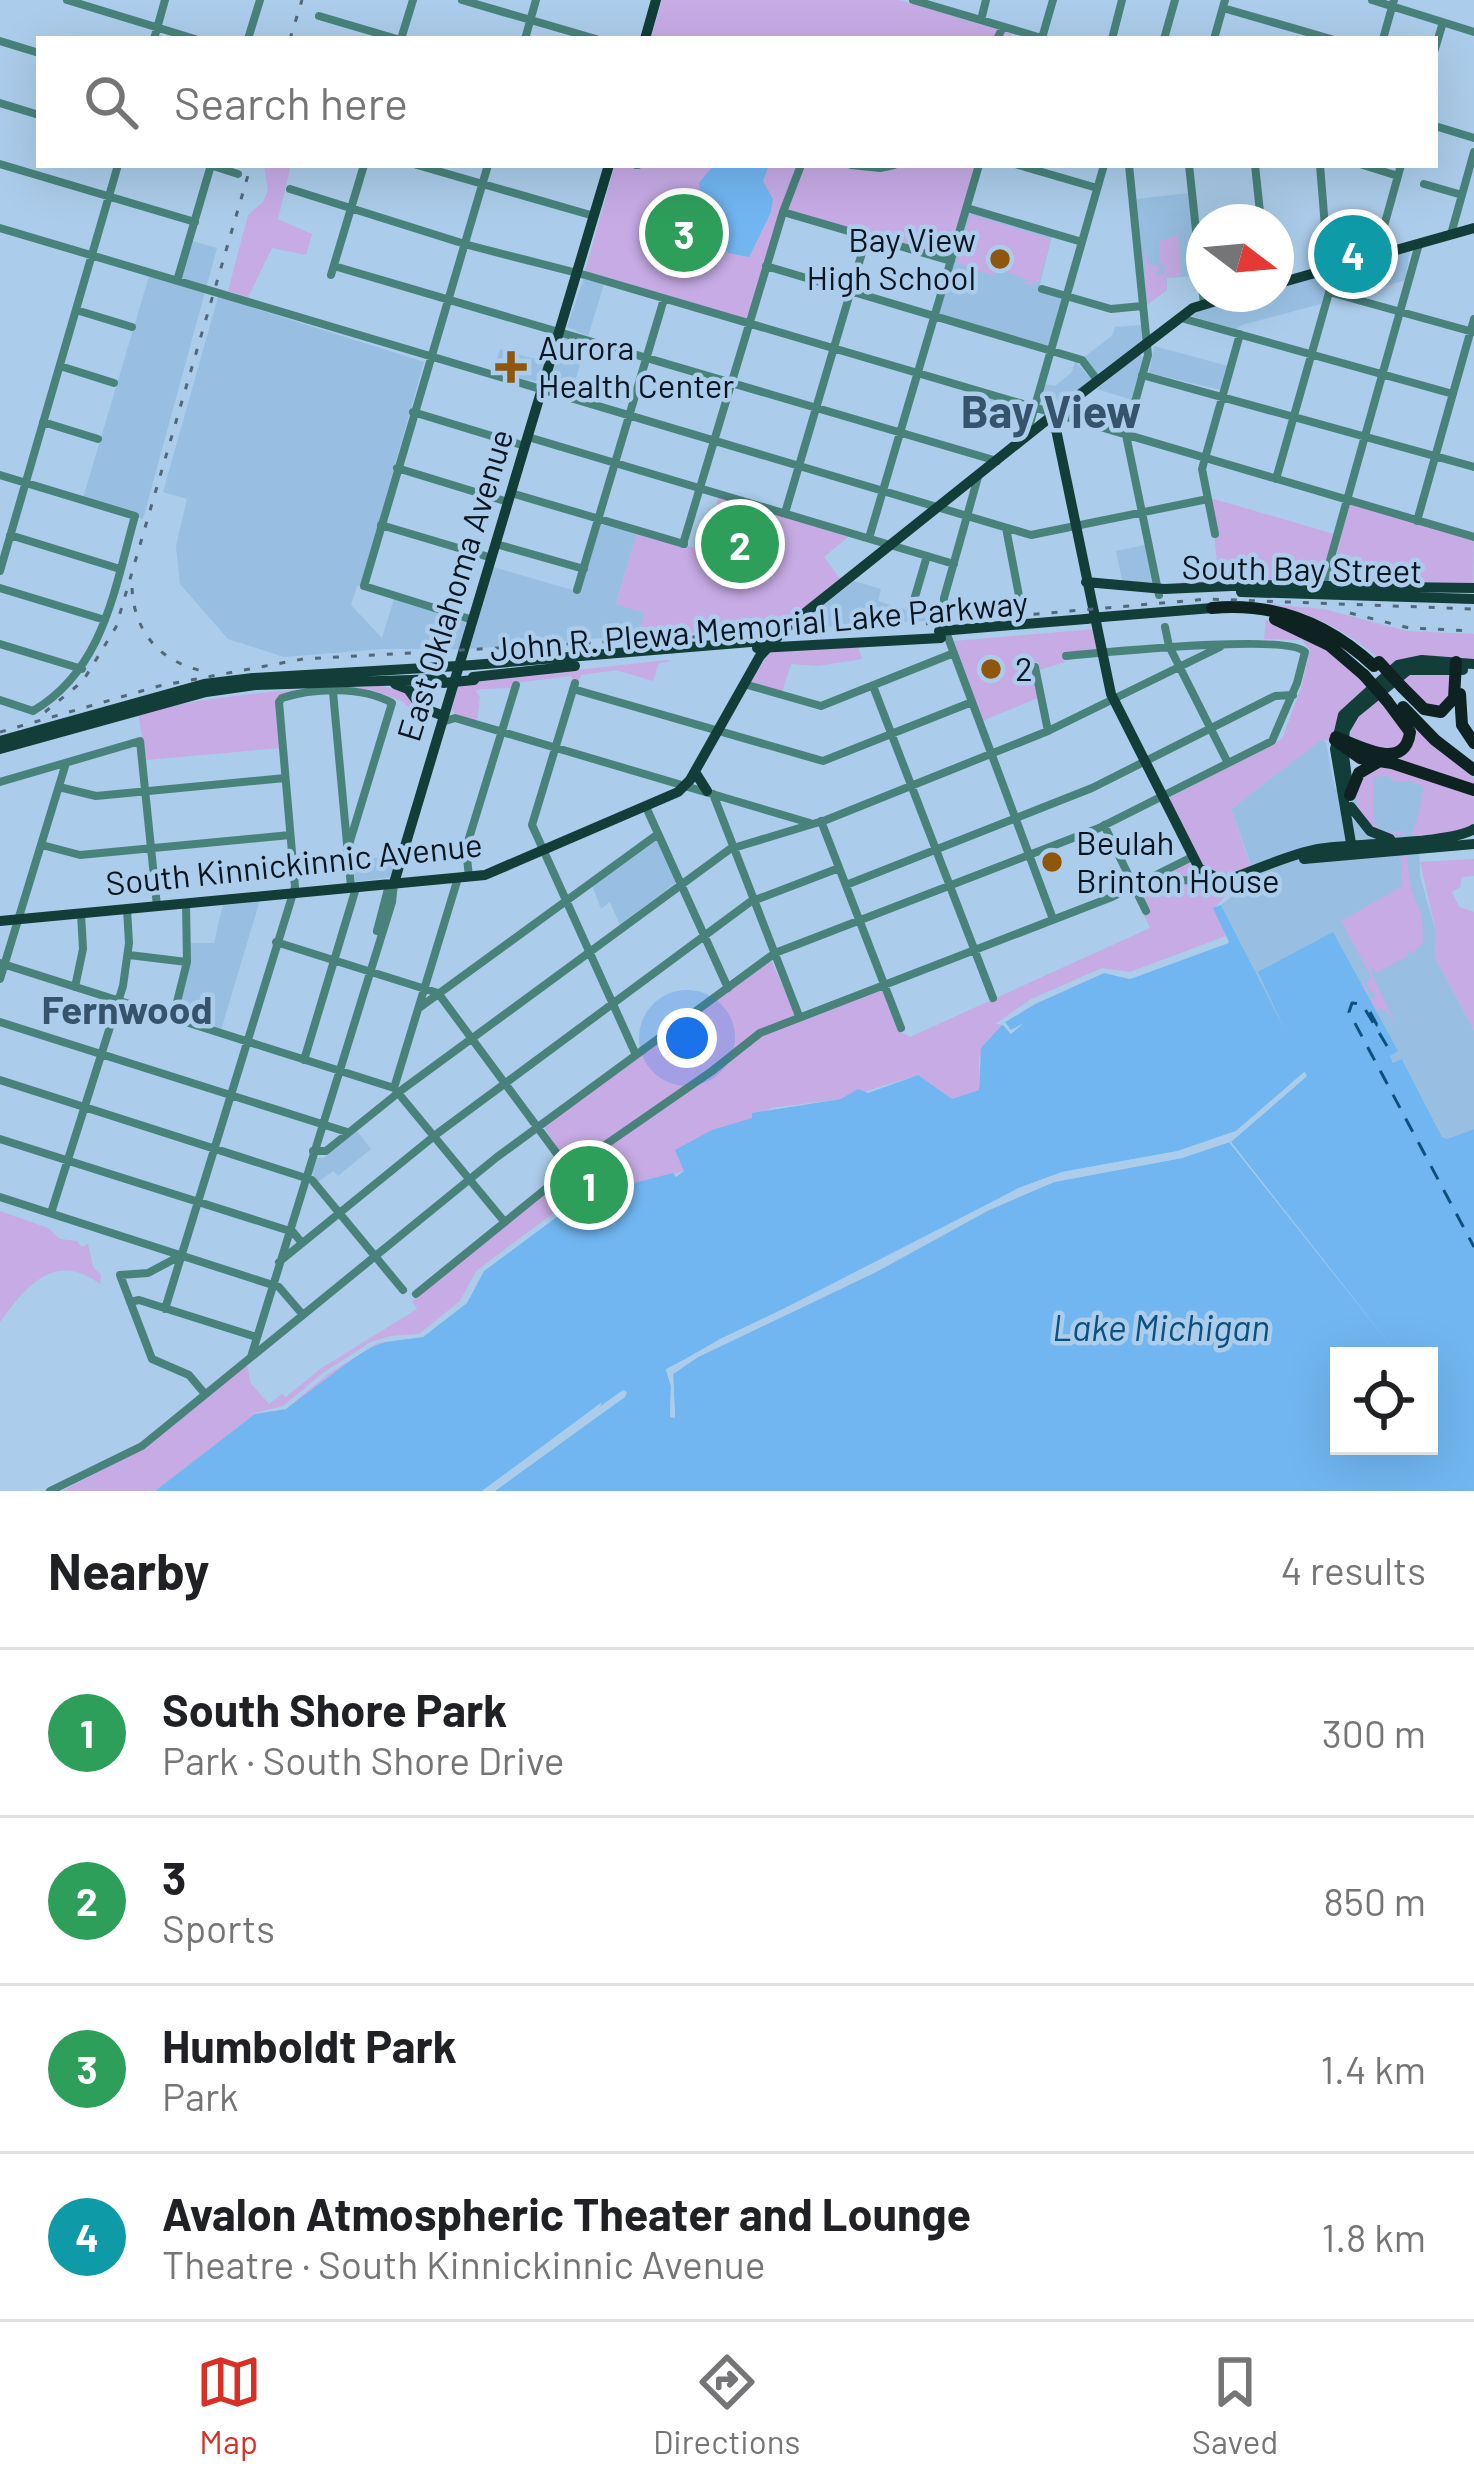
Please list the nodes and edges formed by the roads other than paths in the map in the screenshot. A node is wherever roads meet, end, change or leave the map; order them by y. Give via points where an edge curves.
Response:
1 (67, 0) edge
2 (166, 0) edge
3 (260, 0) edge
4 (412, 0) edge
5 (463, 0) edge
6 (536, 0) edge
7 (656, 0) edge
8 (914, 0) edge
9 (986, 0) edge
10 (1053, 0) edge
11 (1123, 0) edge
12 (1175, 0) edge
13 (1372, 0) edge
14 (1393, 3) edge
15 (1224, 4) edge
16 (319, 16) dead end
17 (531, 20) junction
18 (980, 20) junction
19 (1442, 22) junction
20 (1003, 27) junction
21 (158, 28) junction
22 (1474, 32) edge
23 (1015, 35) edge
24 (155, 36) edge
25 (185, 36) edge
26 (249, 36) edge
27 (389, 36) edge
28 (400, 36) edge
29 (526, 36) edge
30 (586, 36) edge
31 (646, 36) edge
32 (998, 36) edge
33 (1045, 36) edge
34 (1113, 36) edge
35 (1165, 36) edge
36 (1215, 36) edge
37 (1322, 36) edge
38 (1384, 36) edge
39 (1438, 37) edge
40 (0, 41) edge
41 (36, 52) edge
42 (0, 103) edge
43 (36, 114) edge
44 (1438, 128) edge
45 (1474, 138) edge
46 (1474, 152) edge
47 (0, 164) edge
48 (117, 168) edge
49 (209, 168) edge
50 (220, 168) edge
51 (363, 168) edge
52 (427, 168) edge
53 (487, 168) edge
54 (608, 168) edge
55 (800, 168) edge
56 (978, 168) edge
57 (1028, 168) edge
58 (1103, 168) edge
59 (1129, 168) edge
60 (1189, 168) edge
61 (1255, 168) edge
62 (1320, 168) edge
63 (1400, 170) edge
64 (238, 173) dead end
65 (482, 184) junction
66 (1424, 184) dead end
67 (1097, 188) junction
68 (290, 189) dead end
69 (1462, 195) junction
70 (109, 197) junction
71 (1193, 204) edge
72 (1259, 204) edge
73 (352, 207) junction
74 (967, 208) junction
75 (783, 212) junction
76 (594, 216) junction
77 (194, 222) junction
78 (0, 228) edge
79 (1474, 228) edge
80 (1451, 235) junction
81 (867, 236) junction
82 (1082, 242) junction
83 (464, 243) junction
84 (1419, 244) junction
85 (92, 256) junction
86 (1376, 256) junction
87 (952, 262) junction
88 (766, 266) junction
89 (1328, 269) junction
90 (577, 274) junction
91 (1294, 279) edge
92 (177, 281) junction
93 (1042, 289) dead end
94 (850, 292) junction
95 (1329, 292) junction
96 (1067, 296) junction
97 (664, 299) junction
98 (446, 300) junction
99 (1142, 306) junction
100 (76, 310) junction
101 (1400, 311) junction
102 (1190, 312) edge
103 (935, 316) junction
104 (1181, 317) junction
105 (1474, 319) edge
106 (749, 324) junction
107 (132, 327) dead end
108 (560, 332) junction
109 (1472, 332) edge
110 (1240, 334) junction
111 (1146, 344) junction
112 (834, 349) junction
113 (1051, 351) junction
114 (1311, 354) junction
115 (647, 356) junction
116 (428, 358) junction
117 (60, 366) junction
118 (918, 374) junction
119 (1382, 374) junction
120 (1142, 375) junction
121 (1098, 381) junction
122 (732, 382) junction
123 (114, 383) dead end
124 (542, 390) junction
125 (1453, 394) junction
126 (1222, 397) junction
127 (816, 406) junction
128 (1034, 408) junction
129 (413, 412) junction
130 (1053, 415) junction
131 (629, 416) junction
132 (1293, 417) junction
133 (43, 422) junction
134 (1032, 431) junction
135 (901, 432) junction
136 (1126, 435) junction
137 (1364, 437) junction
138 (98, 439) dead end
139 (527, 441) junction
140 (714, 441) junction
141 (1435, 457) junction
142 (1205, 458) junction
143 (997, 460) junction
144 (615, 463) junction
145 (799, 466) junction
146 (1474, 467) edge
147 (397, 468) junction
148 (0, 476) edge
149 (979, 476) junction
150 (1276, 479) junction
151 (26, 483) junction
152 (700, 488) junction
153 (883, 491) junction
154 (510, 498) junction
155 (1208, 499) junction
156 (1347, 500) junction
157 (938, 508) junction
158 (784, 513) junction
159 (1142, 513) junction
160 (968, 516) junction
161 (598, 519) junction
162 (1417, 520) junction
163 (381, 525) junction
164 (1075, 526) junction
165 (1006, 528) junction
166 (1214, 534) dead end
167 (10, 535) junction
168 (1474, 537) edge
169 (869, 538) junction
170 (496, 544) junction
171 (891, 545) junction
172 (927, 556) junction
173 (491, 558) junction
174 (953, 564) junction
175 (120, 569) junction
176 (584, 569) junction
177 (0, 571) edge
178 (1086, 582) junction
179 (0, 587) edge
180 (577, 590) dead end
181 (1322, 590) junction
182 (1158, 592) junction
183 (1473, 594) edge
184 (1021, 606) dead end
185 (912, 607) dead end
186 (1212, 611) junction
187 (105, 620) junction
188 (473, 620) junction
189 (1165, 627) dead end
190 (0, 644) edge
191 (1169, 646) junction
192 (1222, 646) junction
193 (954, 653) junction
194 (1102, 653) junction
195 (1066, 656) dead end
196 (1035, 667) dead end
197 (1463, 667) edge
198 (1180, 668) junction
199 (1372, 668) junction
200 (82, 669) junction
201 (390, 670) junction
202 (511, 674) junction
203 (442, 675) junction
204 (743, 683) junction
205 (873, 686) junction
206 (336, 687) junction
207 (414, 693) junction
208 (1395, 694) junction
209 (1293, 695) junction
210 (0, 700) edge
211 (1114, 701) junction
212 (972, 702) junction
213 (447, 716) junction
214 (1210, 728) junction
215 (717, 730) junction
216 (1048, 731) junction
217 (502, 732) junction
218 (892, 735) junction
219 (1339, 741) junction
220 (1473, 742) edge
221 (0, 745) edge
222 (556, 747) junction
223 (991, 754) junction
224 (1379, 761) junction
225 (66, 762) junction
226 (1144, 762) junction
227 (1228, 763) junction
228 (1471, 764) edge
229 (695, 772) junction
230 (286, 778) junction
231 (0, 782) edge
232 (686, 784) junction
233 (912, 787) junction
234 (59, 788) junction
235 (146, 790) junction
236 (1472, 790) edge
237 (710, 792) junction
238 (1162, 796) junction
239 (646, 806) junction
240 (1349, 807) junction
241 (1016, 819) junction
242 (816, 823) junction
243 (1104, 825) junction
244 (658, 833) junction
245 (290, 835) junction
246 (1474, 839) edge
247 (1393, 840) junction
248 (1457, 842) junction
249 (42, 845) junction
250 (151, 848) junction
251 (734, 848) junction
252 (1355, 848) junction
253 (1321, 849) junction
254 (936, 850) junction
255 (347, 851) junction
256 (543, 851) junction
257 (1029, 855) junction
258 (1192, 857) junction
259 (1277, 862) junction
260 (839, 868) junction
261 (463, 877) junction
262 (1217, 878) junction
263 (394, 883) junction
264 (1139, 884) junction
265 (681, 885) junction
266 (846, 885) junction
267 (950, 885) junction
268 (354, 887) junction
269 (292, 893) junction
270 (754, 901) junction
271 (566, 902) junction
272 (186, 903) junction
273 (157, 906) junction
274 (127, 909) junction
275 (1146, 910) dead end
276 (81, 913) junction
277 (20, 919) junction
278 (1053, 919) junction
279 (860, 920) junction
280 (0, 921) edge
281 (704, 936) junction
282 (276, 942) junction
283 (975, 949) junction
284 (589, 952) junction
285 (775, 953) junction
286 (128, 955) junction
287 (335, 961) junction
288 (187, 962) junction
289 (2, 964) edge
290 (368, 969) junction
291 (0, 980) edge
292 (884, 983) junction
293 (75, 987) junction
294 (424, 988) junction
295 (728, 988) junction
296 (440, 994) junction
297 (993, 998) dead end
298 (117, 1000) junction
299 (612, 1004) junction
300 (418, 1009) junction
301 (800, 1016) junction
302 (172, 1018) junction
303 (0, 1022) edge
304 (901, 1028) dead end
305 (472, 1039) junction
306 (246, 1042) junction
307 (100, 1054) junction
308 (636, 1055) junction
309 (304, 1060) junction
310 (337, 1071) junction
311 (0, 1080) edge
312 (505, 1083) junction
313 (397, 1090) junction
314 (230, 1095) junction
315 (84, 1107) junction
316 (321, 1124) junction
317 (538, 1128) junction
318 (352, 1130) junction
319 (435, 1136) junction
320 (0, 1139) edge
321 (214, 1148) junction
322 (313, 1151) junction
323 (67, 1160) junction
324 (569, 1170) junction
325 (305, 1178) junction
326 (470, 1179) junction
327 (0, 1197) edge
328 (197, 1202) junction
329 (340, 1213) junction
330 (50, 1215) junction
331 (503, 1220) junction
332 (289, 1231) junction
333 (302, 1243) junction
334 (181, 1255) junction
335 (375, 1257) junction
336 (279, 1262) junction
337 (272, 1284) junction
338 (403, 1290) dead end
339 (416, 1294) dead end
340 (130, 1303) junction
341 (165, 1309) junction
342 (302, 1315) junction
343 (257, 1334) junction
344 (272, 1340) junction
345 (250, 1357) junction
346 (205, 1394) junction
347 (50, 1491) edge

1 - 21 street
2 - 21 street
3 - 26 street
4 - 28 street
5 - 17 street
6 - 17 street
7 - 31 main road
8 - 18 street
9 - 18 street
10 - 33 street
11 - 34 street
12 - 35 street
13 - 14 street
14 - 19 street
14 - 38 street
15 - 36 street
15 - 37 street
16 - 27 street
17 - 29 street
17 - 30 street
18 - 20 street
19 - 22 street
19 - 39 street
20 - 23 street
20 - 32 street
21 - 24 street
21 - 25 street
40 - 41 street
42 - 43 street
44 - 45 street
46 - 69 street
47 - 70 street
48 - 70 street
49 - 77 street
50 - 64 street
51 - 73 street
52 - 65 street
53 - 65 street
54 - 76 main road, East Oklahoma Avenue
55 - 75 street
56 - 74 street
57 - 67 street
58 - 67 street
59 - 99 street
60 - 71 street
61 - 72 street
62 - 89 street
63 - 86 street
65 - 76 street
65 - 83 street
66 - 69 street
67 - 82 street
68 - 73 street
69 - 80 street
70 - 77 street
70 - 85 street
73 - 83 street
73 - 98 street via 333,270
74 - 82 street
74 - 87 street
75 - 81 street
75 - 88 street
76 - 90 main road, East Oklahoma Avenue
77 - 92 street
78 - 85 street
79 - 80 main road
80 - 84 main road
81 - 87 street
81 - 94 street
82 - 96 street
83 - 90 street
83 - 98 street
84 - 86 main road
84 - 101 street
85 - 92 street
85 - 100 street
86 - 89 main road
87 - 103 street
88 - 94 street
88 - 106 street
89 - 91 main road
89 - 95 street
90 - 97 street
90 - 108 main road, East Oklahoma Avenue
92 - 116 street
93 - 96 street
94 - 103 street
94 - 112 street
95 - 101 street
95 - 114 street
96 - 99 street via 1111,309
96 - 113 street
97 - 106 street
97 - 115 street
98 - 108 street
98 - 116 street
99 - 111 street
100 - 107 street
100 - 117 street
101 - 109 street
101 - 119 street
102 - 104 main road, South Kinnickinnic Avenue
103 - 113 street
103 - 118 street
104 - 110 street
104 - 111 main road, South Kinnickinnic Avenue
105 - 109 street
106 - 112 street
106 - 122 street
108 - 115 street
108 - 124 main road, East Oklahoma Avenue
109 - 125 street
110 - 114 street
110 - 126 street
111 - 120 street
111 - 121 main road, South Kinnickinnic Avenue
112 - 118 street
112 - 127 street
113 - 121 street via 1082,360
113 - 128 street
114 - 119 street
114 - 132 street
115 - 122 street
115 - 131 street
116 - 124 street
116 - 129 street
117 - 123 street
117 - 133 street
118 - 128 street
118 - 135 street
119 - 125 street
119 - 137 street
120 - 126 street
120 - 136 street
121 - 130 main road, South Kinnickinnic Avenue
122 - 127 street
122 - 140 street
124 - 131 street
124 - 139 main road, East Oklahoma Avenue
125 - 141 street
126 - 132 street
126 - 142 street
127 - 135 street
127 - 145 street
128 - 130 street
128 - 134 street
129 - 139 street
129 - 147 street
130 - 134 main road, South Kinnickinnic Avenue
130 - 136 street
130 - 164 main road
131 - 140 street
131 - 144 street
132 - 137 street
132 - 150 street
133 - 138 street
133 - 151 street
134 - 143 main road, South Kinnickinnic Avenue
135 - 143 street
135 - 153 street
136 - 142 street
136 - 159 street
137 - 141 street
137 - 156 street
139 - 144 street
139 - 154 main road, East Oklahoma Avenue
140 - 145 street
140 - 152 street
141 - 146 street
141 - 162 street
142 - 150 street
142 - 155 street
143 - 149 main road, South Kinnickinnic Avenue
144 - 152 street
144 - 161 street
145 - 153 street
145 - 158 street
147 - 154 street
147 - 163 street
148 - 151 street
149 - 157 main road, South Kinnickinnic Avenue
149 - 160 street
150 - 156 street
151 - 167 street
151 - 175 street via 135,516
152 - 158 street
152 - 161 street via 684,544
153 - 157 street
153 - 169 street
154 - 161 street
154 - 170 main road, East Oklahoma Avenue
155 - 159 street
155 - 166 street
156 - 162 street
156 - 181 street
157 - 160 street
157 - 171 main road, South Kinnickinnic Avenue
158 - 169 street
159 - 164 street
159 - 182 street
160 - 165 street
160 - 174 street
161 - 176 street
162 - 168 street
163 - 173 street
163 - 188 street via 364,586
164 - 165 street via 1034,535
164 - 178 main road
165 - 184 street
167 - 175 street
167 - 177 street
169 - 171 street
170 - 173 main road, East Oklahoma Avenue
170 - 176 street
171 - 172 street
171 - 204 main road, South Kinnickinnic Avenue via 785,629
172 - 174 street
172 - 185 street
173 - 188 main road, East Oklahoma Avenue
174 - 193 street via 942,610
175 - 187 street
176 - 180 street
178 - 182 main road, South Bay Street
178 - 194 main road
179 - 187 street
181 - 182 main road, South Bay Street
181 - 183 main road, South Bay Street
186 - 199 highway, John R. Plewa Memorial Lake Parkway via 1324,635
186 - 199 highway, John R. Plewa Memorial Lake Parkway via 1252,606 1299,618 1344,641
186 - 202 main road, John R. Plewa Memorial Lake Parkway, bridge via 760,644
187 - 200 street
188 - 213 main road, East Oklahoma Avenue
189 - 191 street
190 - 200 street
191 - 192 street
191 - 194 street
191 - 198 street
192 - 198 street
192 - 209 street via 1304,648
193 - 205 street
193 - 212 street
194 - 195 street
194 - 211 main road
196 - 216 street
197 - 208 highway via 1441,712
197 - 219 main road via 1409,661 1390,670 1349,708
197 - 220 highway via 1459,712
198 - 211 street
198 - 214 street
199 - 208 highway, John R. Plewa Memorial Lake Parkway, bridge
200 - 210 street via 33,710
201 - 203 main road, John R. Plewa Memorial Lake Parkway
201 - 207 main road via 406,673
201 - 221 main road, John R. Plewa Memorial Lake Parkway via 204,685
202 - 203 main road, John R. Plewa Memorial Lake Parkway, bridge
202 - 217 street
203 - 207 main road, John R. Plewa Memorial Lake Parkway
204 - 205 street via 820,706
204 - 215 main road, South Kinnickinnic Avenue
205 - 218 street
206 - 207 main road, John R. Plewa Memorial Lake Parkway
206 - 221 main road, John R. Plewa Memorial Lake Parkway via 206,692
206 - 230 street via 279,702
206 - 255 street
206 - 255 street via 392,703
207 - 213 main road
208 - 219 highway via 1410,732 1404,750 1390,756
208 - 228 highway, John R. Plewa Memorial Lake Parkway via 1435,740
209 - 214 street
209 - 227 street via 1275,739
211 - 216 street
211 - 226 main road
212 - 218 street
212 - 223 street
213 - 217 street
213 - 263 main road, East Oklahoma Avenue
214 - 226 street
214 - 227 street
215 - 218 street via 823,761
215 - 222 street via 574,686
215 - 229 main road, South Kinnickinnic Avenue
216 - 223 street
217 - 222 street
217 - 261 street
218 - 233 street
219 - 224 highway
219 - 240 main road
219 - 240 main road
222 - 232 street
222 - 256 street via 532,825
223 - 233 street
223 - 241 street
224 - 236 highway
224 - 240 highway via 1359,773
225 - 231 street
225 - 234 street
225 - 235 street via 140,741
226 - 238 main road
226 - 241 street
227 - 238 street
229 - 232 main road, South Kinnickinnic Avenue
229 - 237 main road
230 - 235 street
230 - 245 street
232 - 237 street
232 - 239 main road, South Kinnickinnic Avenue
233 - 242 street
233 - 254 street
234 - 235 street via 90,796
234 - 249 street
235 - 250 street
237 - 242 street
237 - 251 street
238 - 243 street
238 - 258 main road
239 - 244 street
239 - 256 main road, South Kinnickinnic Avenue
240 - 247 main road via 1370,831
240 - 252 main road
240 - 253 main road via 1338,838
241 - 254 street
241 - 257 street
242 - 251 street
242 - 260 street
243 - 257 street
243 - 264 street
244 - 265 street
244 - 271 street
245 - 250 street
245 - 269 street
246 - 248 main road
247 - 248 main road
247 - 252 main road
248 - 252 main road
249 - 250 street via 80,855
249 - 277 street
250 - 273 street
251 - 265 street
251 - 270 street
252 - 253 main road
252 - 259 main road
253 - 259 main road
254 - 266 street
254 - 267 street
255 - 268 street
256 - 261 main road, South Kinnickinnic Avenue
256 - 271 street
257 - 267 street
257 - 278 street
258 - 262 main road
258 - 264 street
259 - 262 main road
260 - 266 street
260 - 270 street
261 - 263 main road, South Kinnickinnic Avenue
261 - 294 street
262 - 264 street
263 - 268 main road, South Kinnickinnic Avenue
263 - 290 street, East Oklahoma Avenue
264 - 275 street
264 - 278 street
265 - 281 street
265 - 284 street
266 - 279 street
267 - 279 street
267 - 283 street
268 - 269 main road, South Kinnickinnic Avenue
268 - 287 street
269 - 272 main road, South Kinnickinnic Avenue
269 - 282 street
270 - 281 street
270 - 285 street
271 - 284 street
271 - 296 street
272 - 273 main road, South Kinnickinnic Avenue
272 - 288 street
273 - 274 main road, South Kinnickinnic Avenue
274 - 276 main road, South Kinnickinnic Avenue
274 - 286 street
276 - 277 main road, South Kinnickinnic Avenue
276 - 293 street
277 - 280 main road, South Kinnickinnic Avenue
277 - 289 street
278 - 283 street
279 - 285 street
279 - 292 street
281 - 295 street
281 - 299 street
282 - 287 street
282 - 306 street
283 - 292 street
283 - 297 street
284 - 299 street
284 - 305 street
285 - 295 street
285 - 301 street
286 - 288 street
286 - 298 street
287 - 290 street
287 - 309 street
288 - 302 street
289 - 291 street
289 - 293 street
290 - 294 street
290 - 310 street, East Oklahoma Avenue
292 - 301 street
292 - 304 street
293 - 298 street
294 - 296 street
294 - 300 street
295 - 308 street
296 - 300 street
296 - 305 street
298 - 302 street
298 - 307 street
299 - 308 street
299 - 312 street
300 - 313 street
301 - 324 street via 760,1033
302 - 306 street
303 - 307 street
305 - 312 street
305 - 313 street
306 - 309 street
306 - 314 street
307 - 314 street
307 - 315 street
308 - 317 street
309 - 310 street
310 - 313 street
310 - 316 street, East Oklahoma Avenue
311 - 315 street
312 - 317 street
312 - 319 street
313 - 318 street
313 - 319 street
314 - 316 street
314 - 321 street
315 - 321 street
315 - 323 street
316 - 318 street
316 - 322 street, East Oklahoma Avenue
317 - 324 street
317 - 326 street
318 - 322 street via 323,1153
319 - 326 street
319 - 329 street
320 - 323 street
321 - 325 street
321 - 328 street
322 - 325 street, East Oklahoma Avenue
323 - 328 street
323 - 330 street
324 - 331 street
325 - 329 street
325 - 332 street, East Oklahoma Avenue
326 - 331 street
326 - 335 street
327 - 330 street
328 - 332 street
328 - 334 street
329 - 333 street
329 - 335 street
330 - 334 street
331 - 339 street
332 - 333 street
332 - 336 street, East Oklahoma Avenue
333 - 336 street
334 - 337 street
334 - 340 street via 148,1274 120,1275
334 - 341 street
335 - 338 street
335 - 342 street
336 - 337 street, East Oklahoma Avenue
337 - 342 street
337 - 343 street, East Oklahoma Avenue
340 - 341 street
340 - 346 street via 155,1363 186,1374
341 - 343 street
342 - 344 street
343 - 344 street
343 - 345 street, East Oklahoma Avenue
344 - 345 street
345 - 346 street
346 - 347 street via 136,1450

